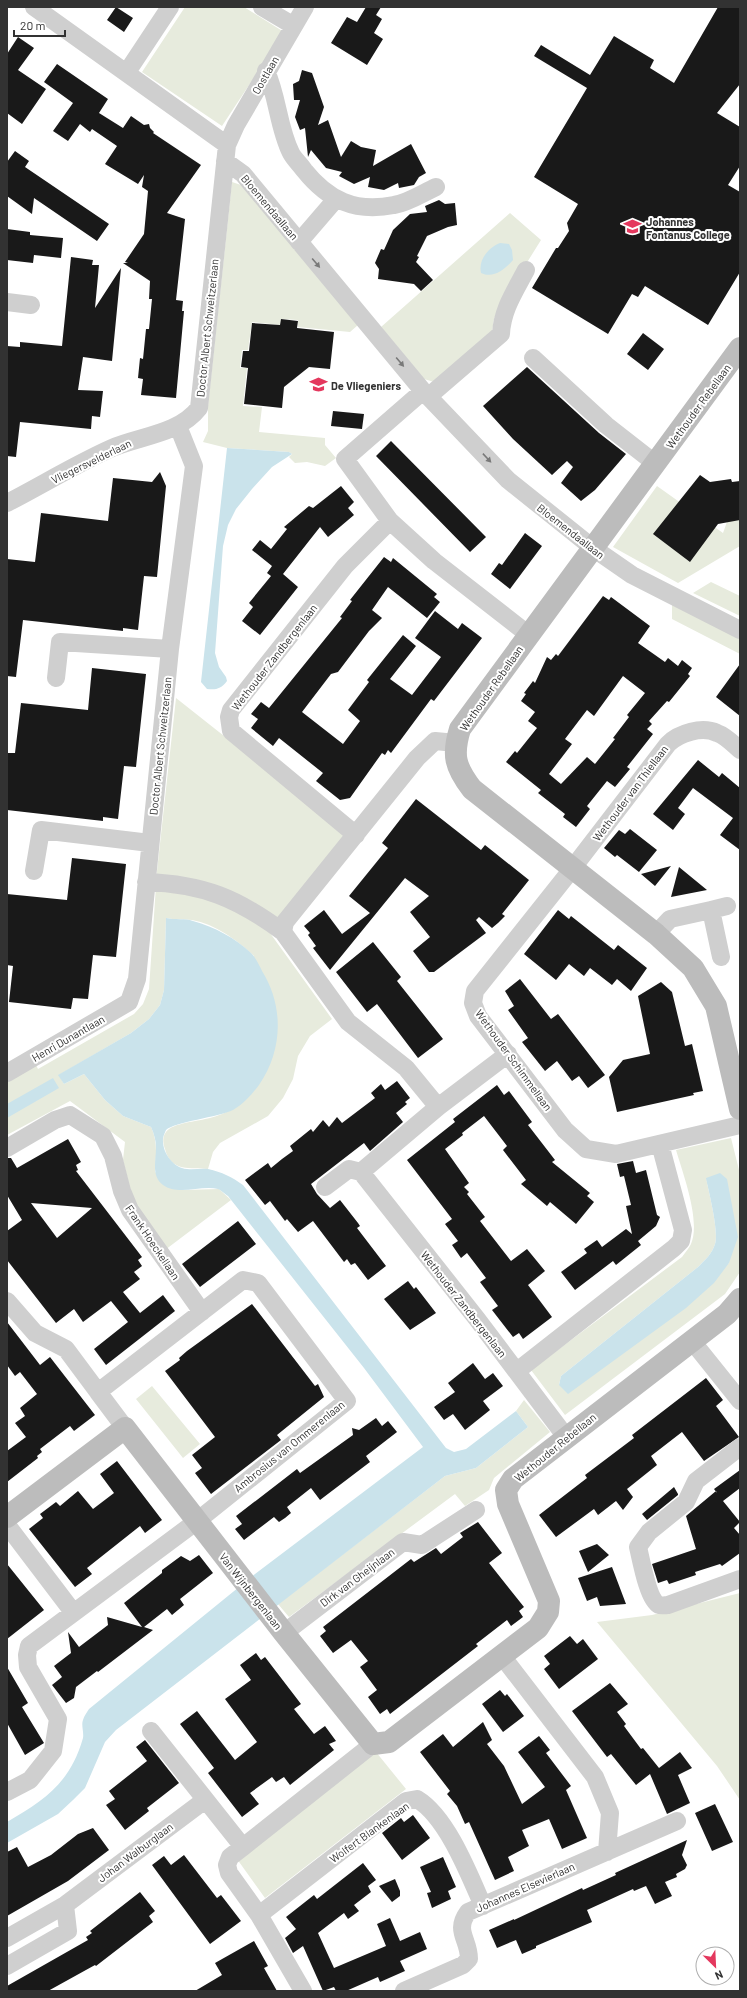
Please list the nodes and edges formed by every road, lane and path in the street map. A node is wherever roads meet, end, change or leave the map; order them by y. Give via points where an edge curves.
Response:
1 (34, 7) edge
2 (170, 7) edge
3 (262, 7) edge
4 (305, 7) edge
5 (294, 26) junction
6 (266, 71) junction
7 (127, 72) junction
8 (226, 153) junction
9 (436, 187) dead end
10 (336, 199) junction
11 (299, 242) junction
12 (526, 270) dead end
13 (7, 302) edge
14 (31, 305) dead end
15 (740, 348) edge
16 (533, 358) dead end
17 (426, 393) junction
18 (178, 426) junction
19 (656, 464) junction
20 (7, 504) edge
21 (390, 521) junction
22 (593, 548) junction
23 (740, 630) edge
24 (529, 635) junction
25 (170, 649) junction
26 (56, 678) dead end
27 (456, 743) junction
28 (740, 750) edge
29 (356, 835) junction
30 (150, 843) junction
31 (572, 869) junction
32 (34, 871) dead end
33 (146, 882) junction
34 (282, 932) junction
35 (656, 934) junction
36 (721, 957) dead end
37 (128, 1002) joint
38 (508, 1054) junction
39 (7, 1073) edge
40 (438, 1107) junction
41 (740, 1108) edge
42 (740, 1125) edge
43 (660, 1144) junction
44 (7, 1148) edge
45 (361, 1172) junction
46 (325, 1187) dead end
47 (740, 1299) edge
48 (7, 1301) edge
49 (202, 1312) junction
50 (692, 1341) junction
51 (517, 1372) junction
52 (98, 1392) junction
53 (740, 1401) edge
54 (125, 1428) junction
55 (566, 1437) junction
56 (740, 1448) edge
57 (476, 1510) dead end
58 (7, 1517) edge
59 (197, 1521) junction
60 (7, 1525) edge
61 (740, 1579) edge
62 (73, 1612) junction
63 (277, 1624) junction
64 (502, 1656) junction
65 (152, 1731) dead end
66 (374, 1744) junction
67 (7, 1792) edge
68 (205, 1800) junction
69 (677, 1821) dead end
70 (242, 1847) junction
71 (607, 1852) junction
72 (65, 1905) junction
73 (483, 1906) junction
74 (259, 1915) junction
75 (7, 1938) edge
76 (7, 1966) edge
77 (303, 1991) edge
78 (404, 1991) edge

1 - 7 street, Bloemendaallaan
2 - 7 street
3 - 5 street
4 - 5 street, Oostlaan
5 - 6 street, Oostlaan
6 - 8 street, Oostlaan via 236,124
6 - 10 street via 274,88 278,116 291,153 317,186
7 - 8 street, Bloemendaallaan
8 - 11 street, Bloemendaallaan
8 - 18 street, Doctor Albert Schweitzerlaan via 199,408 191,418
9 - 10 street via 395,205 358,208
10 - 11 street
11 -> 17 street, Bloemendaallaan
12 - 17 street via 506,308 501,334
13 - 14 street
15 - 19 street, Wethouder Rebellaan
16 - 19 street via 606,425
17 - 21 street via 345,459
17 -> 22 street, Bloemendaallaan via 508,480
18 - 20 street, Vliegersvelderlaan via 111,448
18 - 25 street, Doctor Albert Schweitzerlaan via 194,466
19 - 22 street, Wethouder Rebellaan
21 - 24 street via 434,561
21 - 29 street, Wethouder Zandbergenlaan via 345,566 231,710 229,717 231,732
22 - 23 street, Bloemendaallaan via 632,575
22 - 24 street, Wethouder Rebellaan
24 - 27 street, Wethouder Rebellaan via 460,729
25 - 26 street via 60,642
25 - 30 street, Doctor Albert Schweitzerlaan
27 - 29 street via 435,741 417,758
27 - 31 street, Wethouder Rebellaan via 455,756 460,774 472,789
28 - 31 street, Wethouder van Thiellaan via 717,732 706,730 676,736
29 - 34 street via 285,922
30 - 32 street via 41,830
30 - 33 street, Doctor Albert Schweitzerlaan
31 - 35 street, Wethouder Rebellaan
31 - 38 street, Wethouder Schimmellaan via 475,991 473,1003 478,1016
33 - 34 street via 174,883 220,894 250,910
33 - 37 street, Doctor Albert Schweitzerlaan via 137,979
34 - 40 street via 348,1022 406,1068
35 - 36 street via 670,919 719,908
35 - 41 street, Wethouder Rebellaan via 693,968 716,1006
37 - 39 street, Henri Dunantlaan
38 - 40 street
38 - 43 street, Wethouder Schimmellaan via 565,1130 586,1149 616,1154
40 - 45 street
42 - 43 street, Wethouder Schimmellaan
43 - 51 street via 683,1230 681,1241
44 - 49 street, Frank Hoeckellaan via 55,1120 70,1115 103,1136 113,1156 130,1210
45 - 46 street via 349,1169
45 - 51 street, Wethouder Zandbergenlaan
47 - 50 street, Wethouder Rebellaan via 727,1314
48 - 52 street via 35,1333 66,1349
49 - 52 street, Ambrosius van Ommerenlaan
49 - 59 street, Ambrosius van Ommerenlaan via 243,1280 258,1284 347,1401
50 - 53 street
50 - 55 street, Wethouder Rebellaan
51 - 55 street, Wethouder Zandbergenlaan
52 - 54 street
54 - 58 street
54 - 59 street, Van Wijnbergenlaan
55 - 64 street, Wethouder Rebellaan via 513,1479 506,1490 508,1504 549,1602 548,1612 541,1624
56 - 61 street via 696,1481 686,1502 650,1532 638,1547 654,1601 659,1605 668,1605
57 - 63 street, Dirk van Gheijnlaan via 422,1545 403,1542
59 - 62 street, Ambrosius van Ommerenlaan
59 - 63 street, Van Wijnbergenlaan
60 - 62 street
62 - 67 street, Ambrosius van Ommerenlaan via 29,1646 27,1655 28,1667 58,1719 54,1750 30,1780
63 - 66 street, Van Wijnbergenlaan
64 - 66 street via 390,1742
64 - 71 street via 595,1777 610,1813
65 - 68 street
66 - 70 street
68 - 70 street
68 - 72 street, Johan Walburglaan
69 - 71 street, Johannes Elsevierlaan
70 - 74 street via 230,1857 226,1865
71 - 73 street, Johannes Elsevierlaan
72 - 75 street, Johan Walburglaan
72 - 76 street via 68,1931
73 - 74 street, Wolfert Blankenlaan via 455,1843 426,1804 417,1799 406,1801
73 - 78 street, Johannes Elsevierlaan via 468,1912 462,1920 461,1930 469,1949 469,1959 463,1965
74 - 77 street

